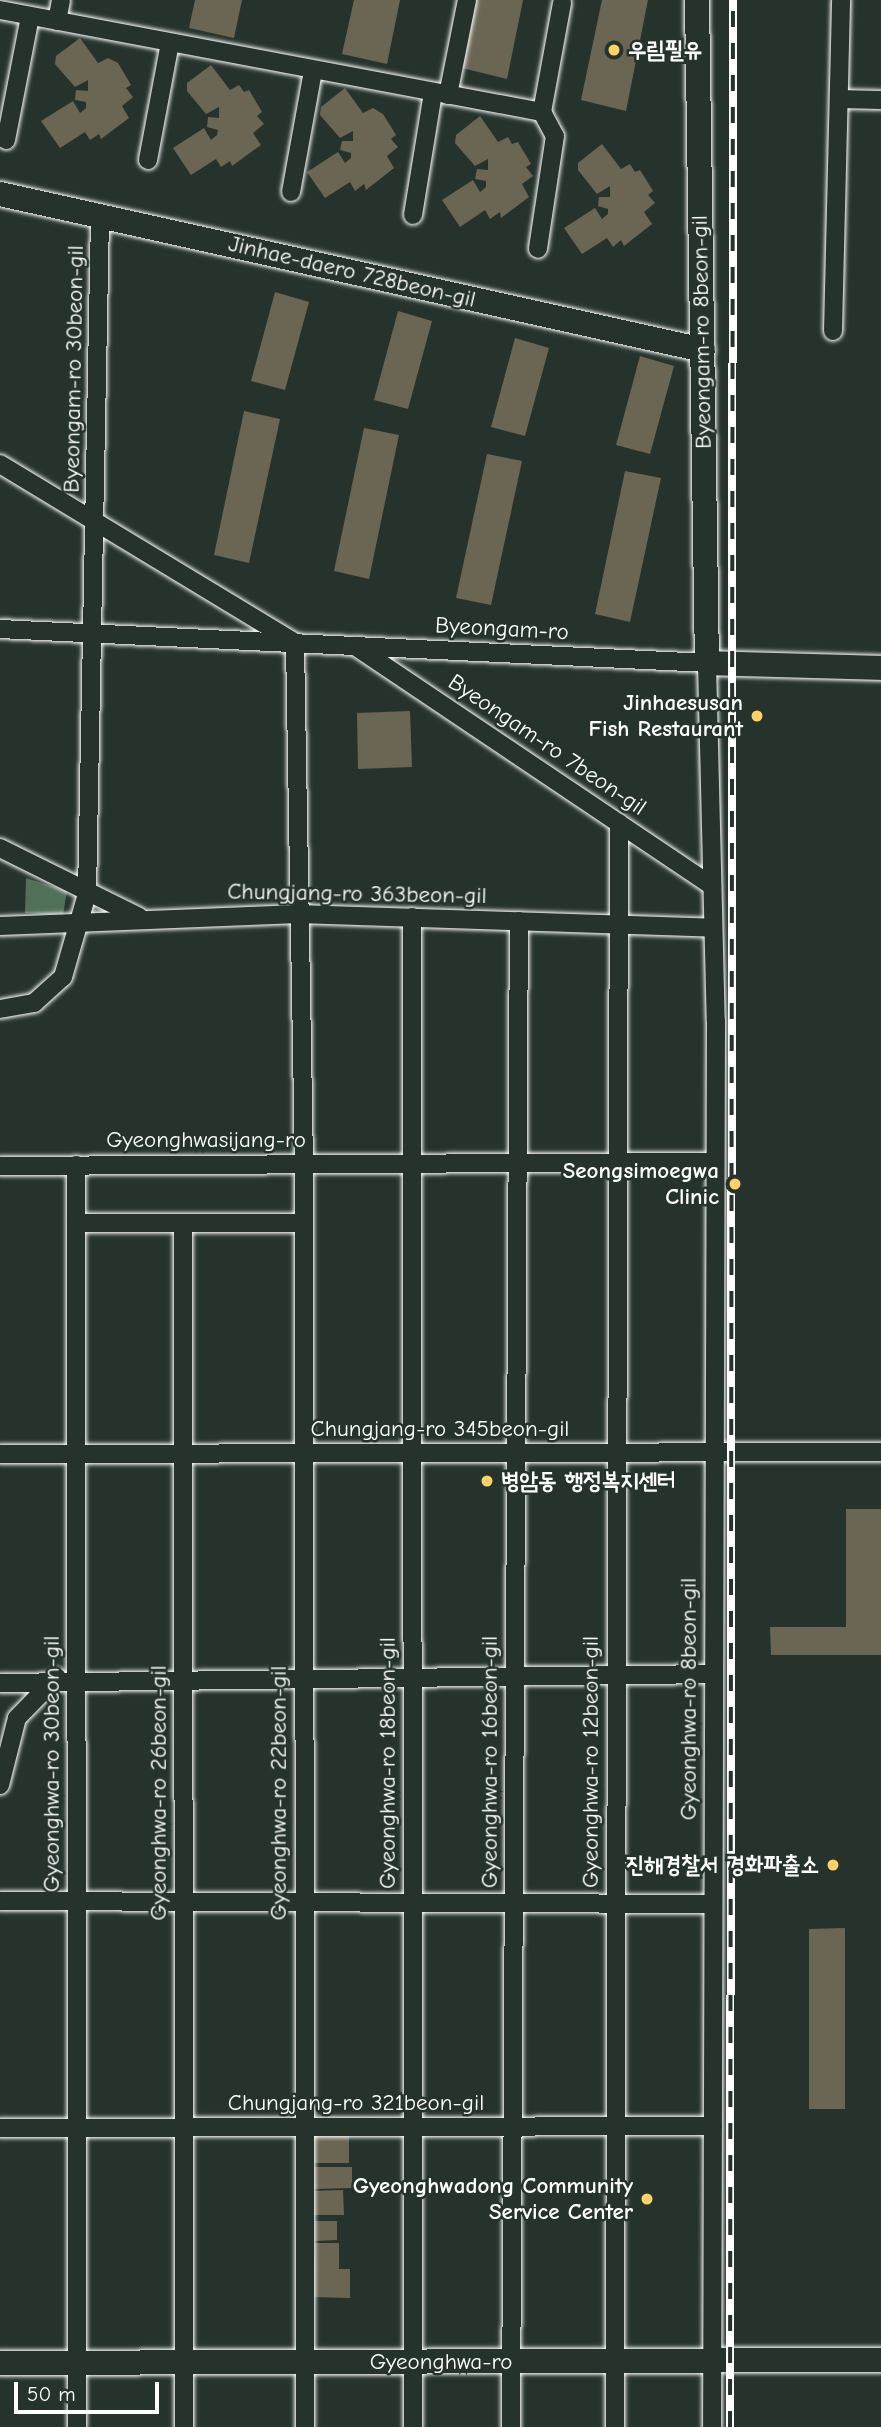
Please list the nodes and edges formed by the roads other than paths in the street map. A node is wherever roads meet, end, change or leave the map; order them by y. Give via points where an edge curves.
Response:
1 (61, 0) edge
2 (467, 0) edge
3 (697, 0) edge
4 (841, 0) edge
5 (562, 3) dead end
6 (0, 10) edge
7 (30, 16) junction
8 (57, 21) junction
9 (170, 43) junction
10 (313, 71) junction
11 (441, 94) junction
12 (839, 99) junction
13 (881, 100) edge
14 (542, 112) junction
15 (6, 140) dead end
16 (148, 160) dead end
17 (292, 191) dead end
18 (0, 194) edge
19 (413, 215) dead end
20 (100, 216) junction
21 (538, 249) dead end
22 (833, 331) dead end
23 (703, 350) junction
24 (0, 464) edge
25 (96, 522) junction
26 (0, 629) edge
27 (94, 633) junction
28 (295, 643) junction
29 (355, 646) junction
30 (707, 663) junction
31 (881, 668) edge
32 (619, 823) junction
33 (0, 848) edge
34 (712, 886) junction
35 (86, 894) junction
36 (299, 914) junction
37 (412, 918) junction
38 (142, 919) junction
39 (519, 922) junction
40 (78, 925) junction
41 (618, 925) junction
42 (0, 926) edge
43 (713, 928) junction
44 (0, 1009) edge
45 (715, 1162) junction
46 (516, 1163) junction
47 (616, 1163) junction
48 (304, 1164) junction
49 (412, 1164) junction
50 (0, 1166) edge
51 (76, 1166) junction
52 (76, 1223) junction
53 (304, 1223) junction
54 (183, 1224) junction
55 (616, 1452) junction
56 (715, 1452) junction
57 (881, 1452) edge
58 (412, 1453) junction
59 (515, 1453) junction
60 (0, 1454) edge
61 (76, 1454) junction
62 (183, 1454) junction
63 (303, 1454) junction
64 (76, 1658) junction
65 (714, 1674) junction
66 (616, 1675) junction
67 (514, 1677) junction
68 (412, 1678) junction
69 (304, 1679) junction
70 (183, 1681) junction
71 (52, 1682) junction
72 (76, 1682) junction
73 (0, 1683) edge
74 (0, 1785) edge
75 (0, 1901) edge
76 (77, 1902) junction
77 (184, 1902) junction
78 (304, 1903) junction
79 (412, 1903) junction
80 (513, 1903) junction
81 (615, 1904) junction
82 (713, 1904) junction
83 (713, 2126) junction
84 (184, 2127) junction
85 (304, 2127) junction
86 (413, 2127) junction
87 (512, 2127) junction
88 (615, 2127) junction
89 (0, 2128) edge
90 (77, 2128) junction
91 (881, 2360) edge
92 (615, 2361) junction
93 (712, 2361) junction
94 (184, 2362) junction
95 (305, 2362) junction
96 (413, 2362) junction
97 (512, 2362) junction
98 (0, 2363) edge
99 (77, 2363) junction
100 (77, 2427) edge
101 (184, 2427) edge
102 (305, 2427) edge
103 (413, 2427) edge
104 (511, 2427) edge
105 (615, 2427) edge
106 (712, 2427) edge

1 - 8 street
2 - 11 street
3 - 23 street, Byeongam-ro 8beon-gil
4 - 12 street
5 - 14 street
6 - 7 street
7 - 8 street
7 - 15 street
8 - 9 street
9 - 10 street
9 - 16 street
10 - 11 street
10 - 17 street
11 - 14 street
11 - 19 street
12 - 13 street
12 - 22 street
14 - 21 street via 555,136
18 - 20 street, Jinhae-daero 728beon-gil
20 - 23 street, Jinhae-daero 728beon-gil
20 - 25 street, Byeongam-ro 30beon-gil
23 - 30 street, Byeongam-ro 8beon-gil
24 - 25 street, Byeongam-ro 30beon-gil
25 - 27 street, Byeongam-ro 30beon-gil
25 - 28 street, Byeongam-ro
26 - 27 street, Byeongam-ro
27 - 28 street, Byeongam-ro
27 - 35 street, Byeongam-ro 30beon-gil
28 - 29 street, Byeongam-ro
28 - 36 street, Gyeonghwa-ro 22beon-gil
29 - 30 street, Byeongam-ro
29 - 32 street, Byeongam-ro 7beon-gil
30 - 31 street
30 - 34 street
32 - 34 street, Byeongam-ro 7beon-gil
32 - 41 street
33 - 35 street
34 - 43 street
35 - 38 street
35 - 40 street
36 - 37 street, Chungjang-ro 363beon-gil
36 - 38 street, Chungjang-ro 363beon-gil
36 - 48 street, Gyeonghwa-ro 22beon-gil
37 - 39 street, Chungjang-ro 363beon-gil
37 - 49 street
38 - 40 street, Chungjang-ro 363beon-gil
39 - 41 street, Chungjang-ro 363beon-gil
39 - 46 street
40 - 42 street, Chungjang-ro 363beon-gil
40 - 44 street via 64,977 34,1003
41 - 43 street, Chungjang-ro 363beon-gil
41 - 47 street
43 - 45 street
45 - 47 street, Gyeonghwasijang-ro
45 - 56 street, Gyeonghwa-ro 8beon-gil
46 - 47 street, Gyeonghwasijang-ro
46 - 49 street, Gyeonghwasijang-ro
46 - 59 street, Gyeonghwa-ro 16beon-gil
47 - 55 street, Gyeonghwa-ro 12beon-gil
48 - 49 street, Gyeonghwasijang-ro
48 - 51 street, Gyeonghwasijang-ro
48 - 53 street, Gyeonghwa-ro 22beon-gil
49 - 58 street, Gyeonghwa-ro 18beon-gil
50 - 51 street, Gyeonghwasijang-ro
51 - 52 street, Gyeonghwa-ro 30beon-gil
52 - 54 street
52 - 61 street, Gyeonghwa-ro 30beon-gil
53 - 54 street
53 - 63 street, Gyeonghwa-ro 22beon-gil
54 - 62 street, Gyeonghwa-ro 26beon-gil
55 - 56 street, Chungjang-ro 345beon-gil
55 - 59 street, Chungjang-ro 345beon-gil
55 - 66 street, Gyeonghwa-ro 12beon-gil
56 - 57 street, Chungjang-ro 345beon-gil
56 - 65 street, Gyeonghwa-ro 8beon-gil
58 - 59 street, Chungjang-ro 345beon-gil
58 - 63 street, Chungjang-ro 345beon-gil
58 - 68 street, Gyeonghwa-ro 18beon-gil
59 - 67 street, Gyeonghwa-ro 16beon-gil
60 - 61 street, Chungjang-ro 345beon-gil
61 - 62 street, Chungjang-ro 345beon-gil
61 - 64 street, Gyeonghwa-ro 30beon-gil
62 - 63 street, Chungjang-ro 345beon-gil
62 - 70 street, Gyeonghwa-ro 26beon-gil
63 - 69 street, Gyeonghwa-ro 22beon-gil
64 - 71 street
64 - 72 street, Gyeonghwa-ro 30beon-gil
65 - 66 street
65 - 82 street, Gyeonghwa-ro 8beon-gil
66 - 67 street
66 - 81 street, Gyeonghwa-ro 12beon-gil
67 - 68 street
67 - 80 street, Gyeonghwa-ro 16beon-gil
68 - 69 street
68 - 79 street, Gyeonghwa-ro 18beon-gil
69 - 70 street
69 - 78 street, Gyeonghwa-ro 22beon-gil
70 - 72 street
70 - 77 street, Gyeonghwa-ro 26beon-gil
71 - 72 street
71 - 73 street
71 - 74 street via 17,1718
72 - 76 street, Gyeonghwa-ro 30beon-gil
75 - 76 street
76 - 77 street
76 - 90 street, Gyeonghwa-ro 30beon-gil
77 - 78 street
77 - 84 street, Gyeonghwa-ro 26beon-gil
78 - 79 street
78 - 85 street, Gyeonghwa-ro 22beon-gil
79 - 80 street
79 - 86 street, Gyeonghwa-ro 18beon-gil
80 - 81 street
80 - 87 street, Gyeonghwa-ro 16beon-gil
81 - 82 street
81 - 88 street, Gyeonghwa-ro 12beon-gil
82 - 83 street, Gyeonghwa-ro 8beon-gil
83 - 88 street, Chungjang-ro 321beon-gil
83 - 93 street, Gyeonghwa-ro 8beon-gil
84 - 85 street, Chungjang-ro 321beon-gil
84 - 90 street, Chungjang-ro 321beon-gil
84 - 94 street, Gyeonghwa-ro 26beon-gil
85 - 86 street, Chungjang-ro 321beon-gil
85 - 95 street, Gyeonghwa-ro 22beon-gil
86 - 87 street, Chungjang-ro 321beon-gil
86 - 96 street, Gyeonghwa-ro 18beon-gil
87 - 88 street, Chungjang-ro 321beon-gil
87 - 97 street, Gyeonghwa-ro 16beon-gil
88 - 92 street, Gyeonghwa-ro 12beon-gil
89 - 90 street, Chungjang-ro 321beon-gil
90 - 99 street, Gyeonghwa-ro 30beon-gil
91 - 93 street, Gyeonghwa-ro
92 - 93 street, Gyeonghwa-ro
92 - 97 street, Gyeonghwa-ro
92 - 105 street, Gyeonghwa-ro 12beon-gil
93 - 106 street, Gyeonghwa-ro 8beon-gil
94 - 95 street, Gyeonghwa-ro
94 - 99 street, Gyeonghwa-ro
94 - 101 street, Gyeonghwa-ro 26beon-gil
95 - 96 street, Gyeonghwa-ro
95 - 102 street, Gyeonghwa-ro 22beon-gil
96 - 97 street, Gyeonghwa-ro
96 - 103 street, Gyeonghwa-ro 18beon-gil
97 - 104 street, Gyeonghwa-ro 16beon-gil
98 - 99 street, Gyeonghwa-ro
99 - 100 street, Gyeonghwa-ro 30beon-gil

